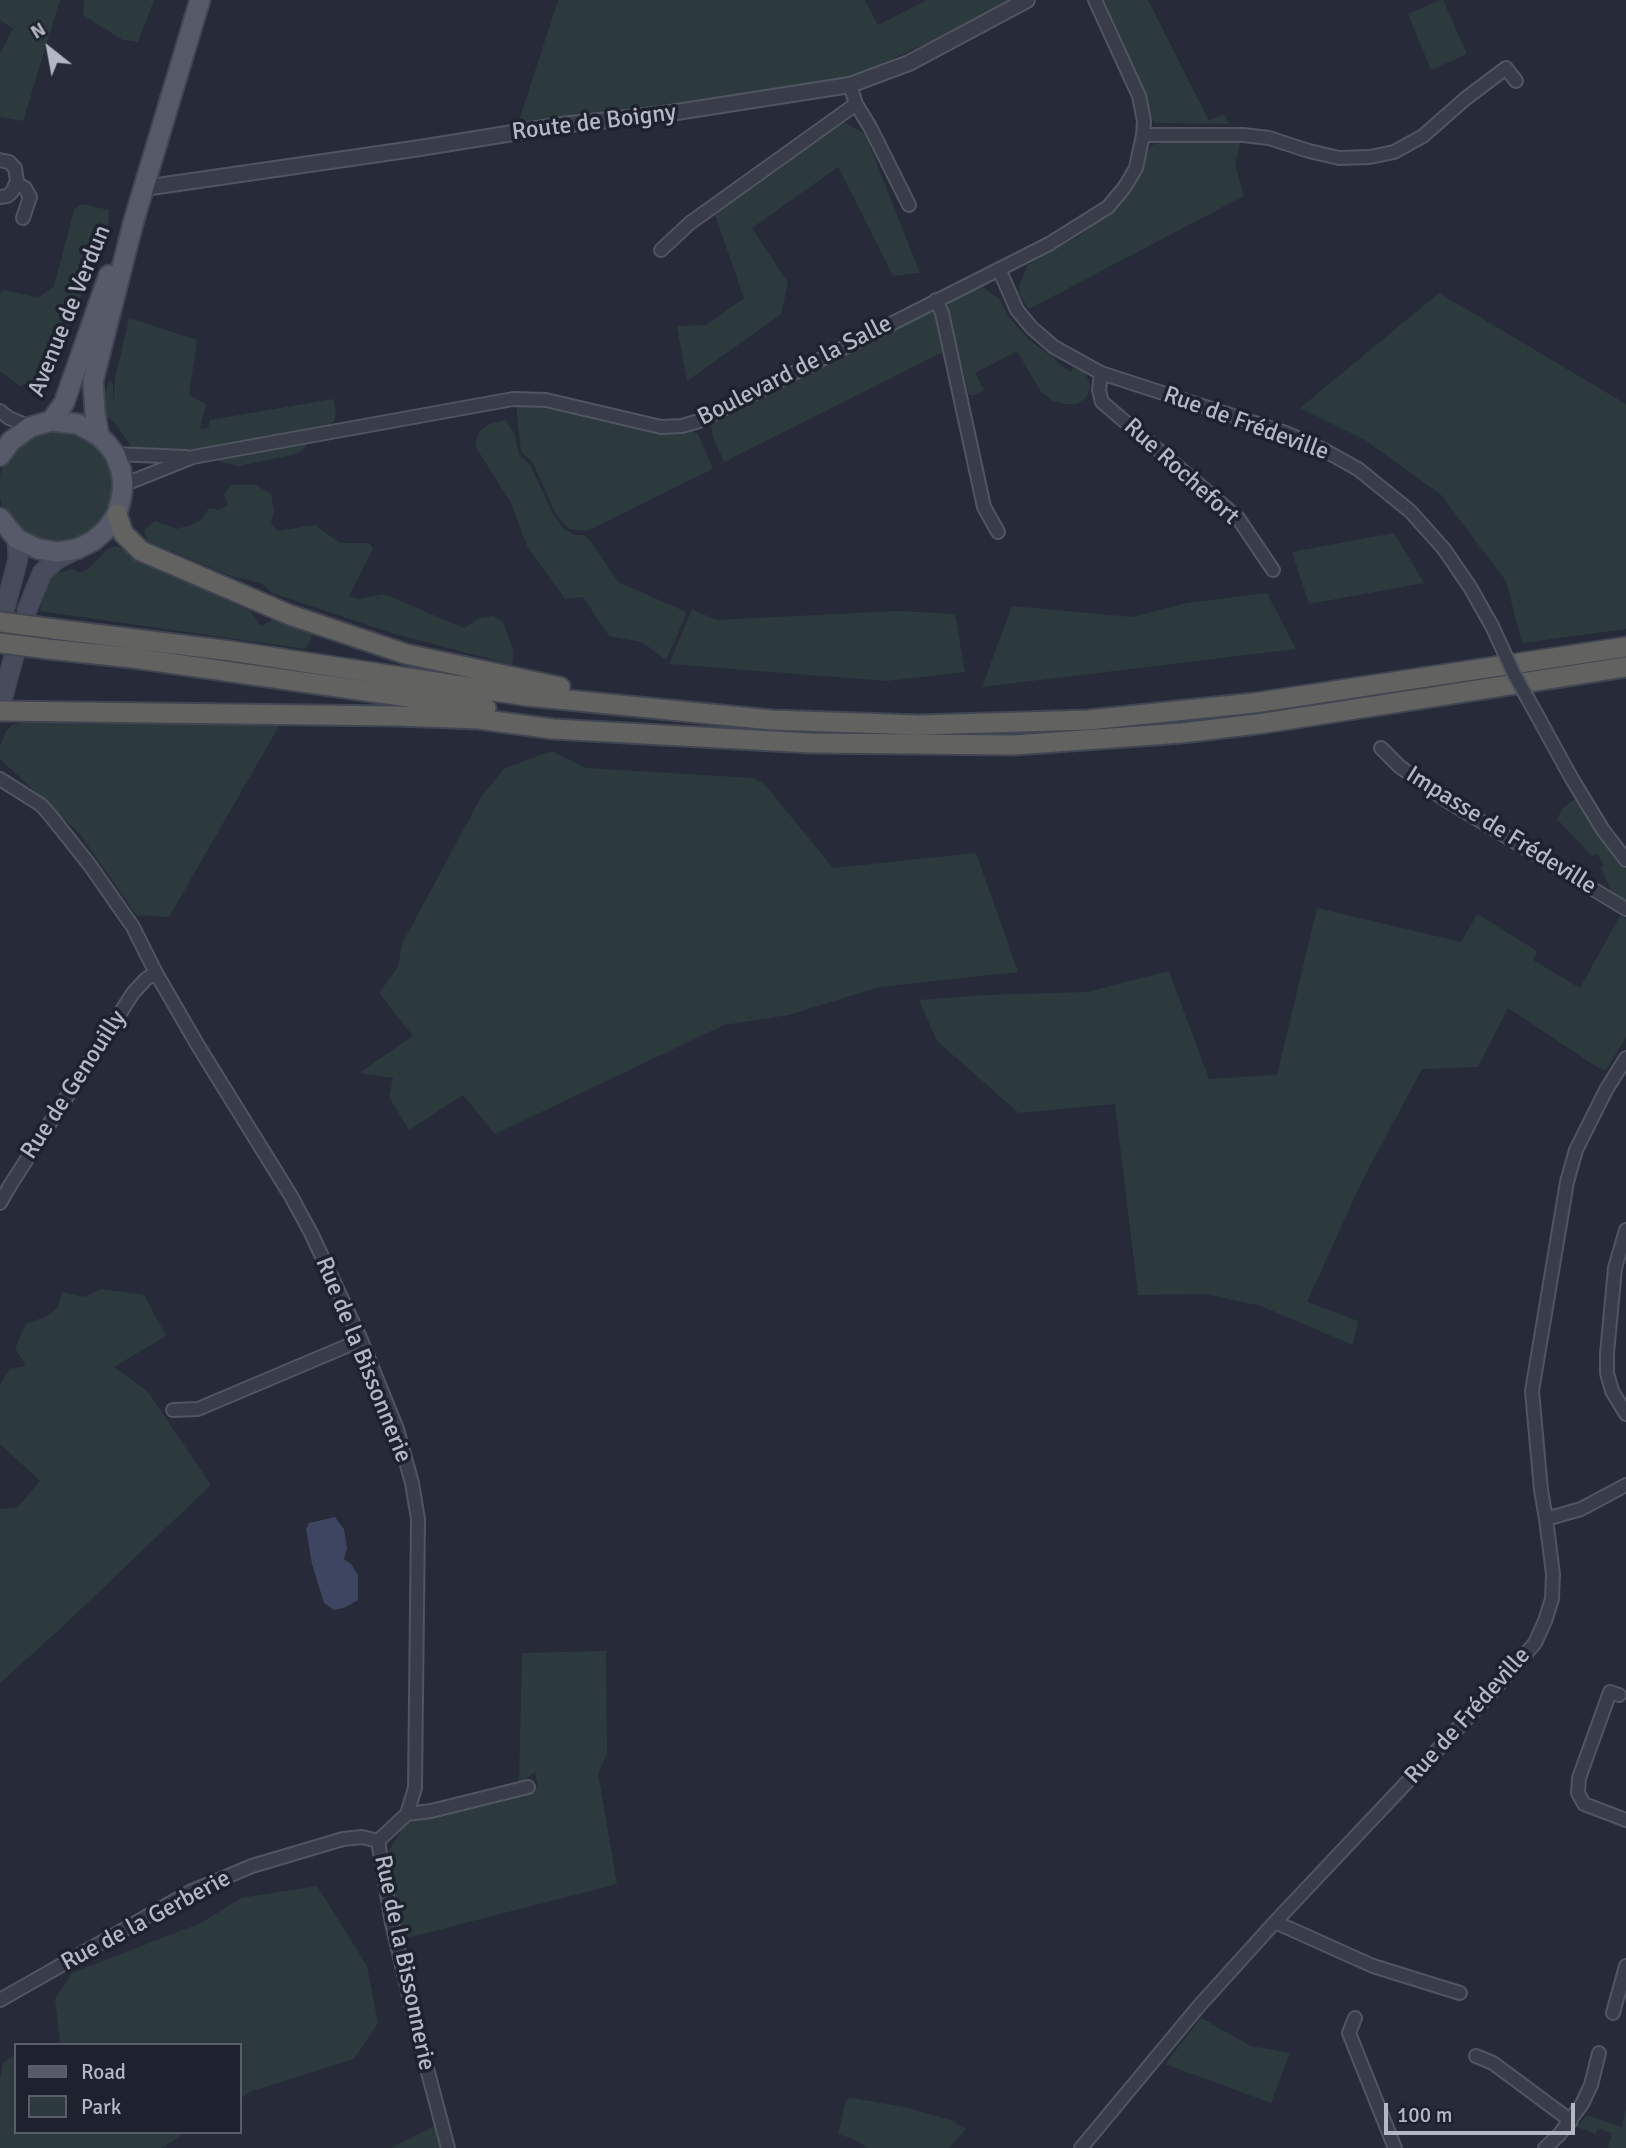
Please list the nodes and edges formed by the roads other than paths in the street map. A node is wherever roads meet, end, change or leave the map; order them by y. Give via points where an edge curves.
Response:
1 (200, 0) edge
2 (1027, 0) edge
3 (1095, 0) edge
4 (1516, 80) dead end
5 (850, 85) junction
6 (856, 104) junction
7 (1143, 135) junction
8 (0, 160) edge
9 (16, 184) junction
10 (144, 188) junction
11 (0, 197) edge
12 (909, 205) dead end
13 (23, 218) dead end
14 (134, 220) junction
15 (661, 250) dead end
16 (999, 269) junction
17 (936, 300) junction
18 (1101, 373) junction
19 (0, 411) edge
20 (51, 421) junction
21 (30, 427) junction
22 (99, 436) junction
23 (115, 454) junction
24 (0, 456) edge
25 (193, 457) junction
26 (123, 485) junction
27 (117, 513) junction
28 (0, 518) edge
29 (998, 532) dead end
30 (17, 539) junction
31 (76, 549) junction
32 (1273, 570) dead end
33 (27, 610) dead end
34 (3, 615) edge
35 (1626, 646) edge
36 (7, 649) edge
37 (1626, 667) edge
38 (0, 710) edge
39 (675, 711) junction
40 (723, 738) junction
41 (1381, 748) dead end
42 (0, 779) edge
43 (1626, 860) edge
44 (1626, 909) edge
45 (156, 973) junction
46 (1626, 1058) edge
47 (0, 1203) edge
48 (1626, 1230) edge
49 (360, 1340) junction
50 (173, 1410) dead end
51 (1626, 1414) edge
52 (1626, 1485) edge
53 (1546, 1519) junction
54 (1619, 1695) dead end
55 (528, 1787) dead end
56 (407, 1814) junction
57 (1626, 1820) edge
58 (378, 1841) junction
59 (1275, 1922) junction
60 (1626, 1966) edge
61 (1460, 1993) dead end
62 (0, 2000) edge
63 (1613, 2013) dead end
64 (1355, 2018) dead end
65 (1599, 2053) dead end
66 (1476, 2056) dead end
67 (1571, 2121) junction
68 (448, 2148) edge
69 (1081, 2148) edge
70 (1395, 2148) edge
71 (1545, 2148) edge

1 - 10 main road, Avenue de Verdun
2 - 5 street, Route de Boigny via 909,63
3 - 7 street, Boulevard de la Salle via 1143,107
4 - 7 street via 1506,68 1423,136 1394,152 1370,156 1339,158 1243,135
5 - 6 street
5 - 10 street, Route de Boigny
6 - 12 street
6 - 15 street via 690,223
7 - 16 street, Boulevard de la Salle via 1136,168 1108,206
8 - 9 street via 15,168
9 - 11 street via 7,196
9 - 13 street via 30,197
10 - 14 main road, Avenue de Verdun
14 - 20 main road, Avenue de Verdun via 112,265 64,403
14 - 22 main road, Avenue de Verdun via 93,382
16 - 17 street, Boulevard de la Salle
16 - 18 street, Rue de Frédeville via 1017,310 1032,328 1054,347
17 - 25 street, Boulevard de la Salle via 682,426 661,427 546,400 513,399
17 - 29 street via 943,313 984,507
18 - 32 street, Rue Rochefort via 1102,402 1238,518
18 - 43 street, Rue de Frédeville, bridge via 1322,449 1357,469 1410,512 1470,587 1572,779
19 - 21 street
20 - 21 main road
20 - 22 main road via 78,424
21 - 24 main road via 11,440
22 - 23 main road
23 - 25 street, Boulevard de la Salle
23 - 26 main road
25 - 26 street, Boulevard de la Salle
26 - 27 main road
27 - 31 main road via 107,529
27 - 39 highway via 123,533 141,551 290,615 406,654
28 - 30 main road
30 - 31 main road via 38,549
30 - 34 main road via 18,559
31 - 33 main road via 42,573
34 - 39 highway, bridge via 54,629 527,696
35 - 39 highway via 1254,703 1088,720 919,725
36 - 38 main road
36 - 40 highway, bridge via 133,659
37 - 40 highway via 1265,723 1095,740 1014,745
38 - 40 highway via 464,718 553,729
41 - 44 street, Impasse de Frédeville via 1444,799
42 - 45 street, Rue de la Bissonnerie via 41,805 67,834 133,927
45 - 47 street, Rue de Genouilly via 134,993
45 - 49 street, Rue de la Bissonnerie via 291,1196
46 - 53 street, Rue de Frédeville via 1576,1150 1567,1182 1532,1391
48 - 51 street via 1615,1268 1606,1353 1612,1391
49 - 50 street via 198,1409
49 - 56 street, Rue de la Bissonnerie via 397,1429 418,1519 415,1788
52 - 53 street via 1581,1509
53 - 59 street, Rue de Frédeville via 1552,1599 1535,1643
54 - 57 street via 1610,1692 1579,1778 1578,1793 1584,1804
55 - 56 street
56 - 58 street, Rue de la Bissonnerie
58 - 62 street, Rue de la Gerberie via 343,1839 242,1870 190,1892
58 - 68 street, Rue de la Bissonnerie via 392,1923
59 - 61 street via 1373,1966
59 - 69 street, Rue de Frédeville
60 - 63 street
64 - 70 street via 1349,2033
65 - 67 street via 1591,2085
66 - 67 street via 1493,2063
67 - 71 street

